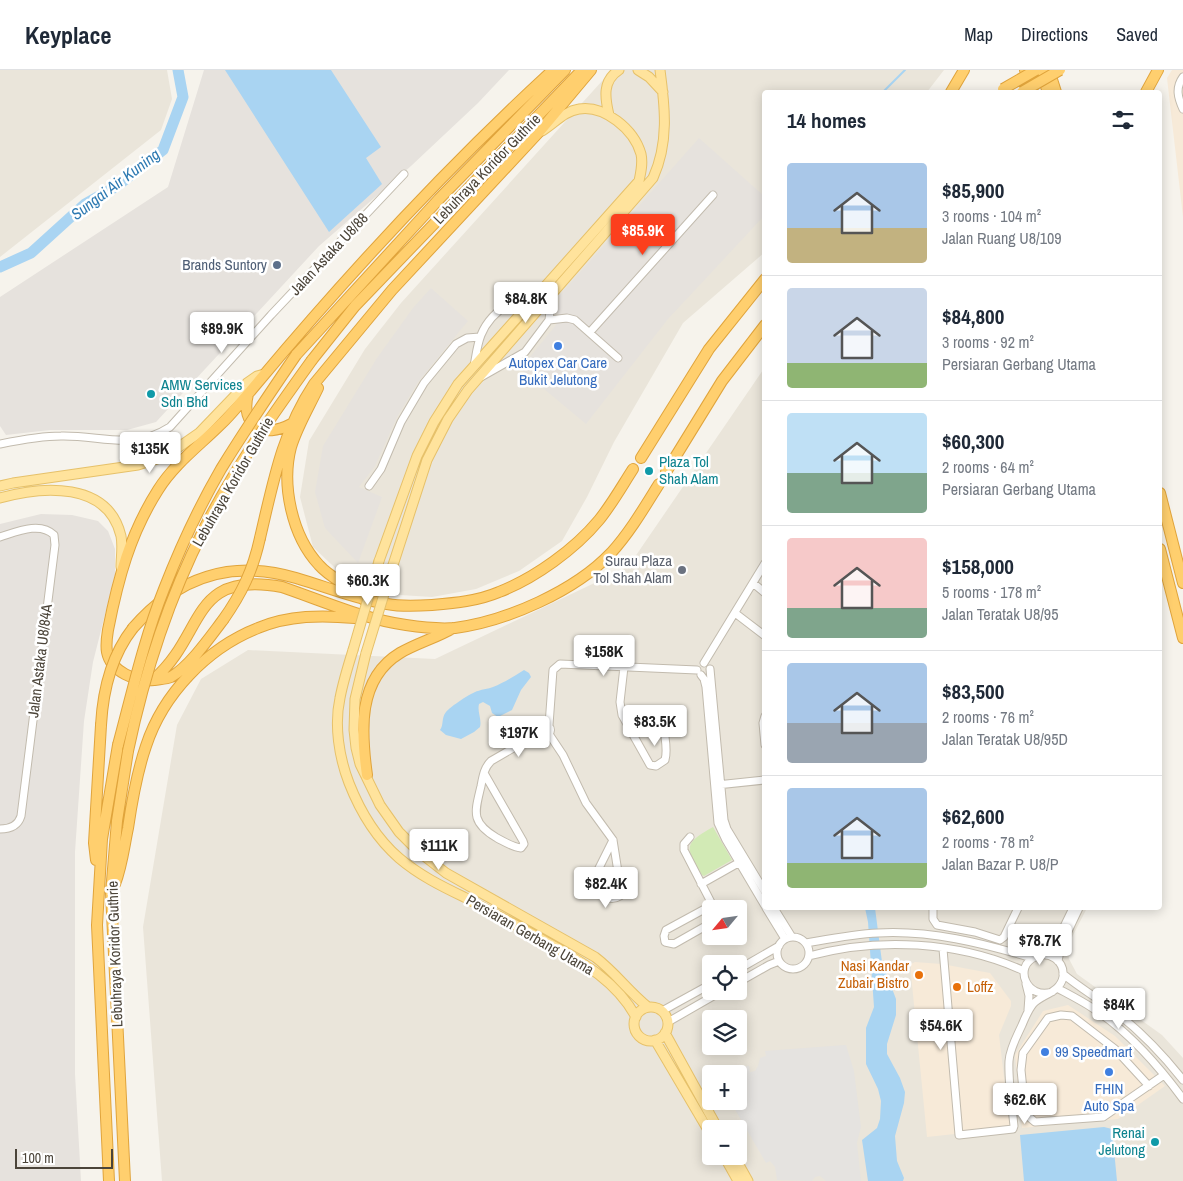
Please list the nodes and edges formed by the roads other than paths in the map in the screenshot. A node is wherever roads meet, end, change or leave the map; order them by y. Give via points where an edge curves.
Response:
1 (553, 70) edge
2 (565, 70) edge
3 (582, 70) edge
4 (591, 70) edge
5 (620, 70) edge
6 (638, 70) edge
7 (660, 70) edge
8 (964, 70) edge
9 (1025, 70) edge
10 (1038, 70) edge
11 (1048, 70) edge
12 (1060, 70) edge
13 (1158, 70) edge
14 (1183, 77) edge
15 (952, 90) edge
16 (1002, 90) edge
17 (1025, 90) edge
18 (1032, 90) edge
19 (1047, 90) edge
20 (1055, 90) edge
21 (1147, 90) edge
22 (663, 92) junction
23 (1183, 109) edge
24 (609, 115) junction
25 (539, 132) junction
26 (404, 174) dead end
27 (713, 196) dead end
28 (762, 282) edge
29 (542, 290) junction
30 (552, 294) junction
31 (549, 320) junction
32 (762, 328) edge
33 (590, 332) junction
34 (480, 337) junction
35 (618, 358) dead end
36 (474, 366) junction
37 (329, 367) junction
38 (264, 374) junction
39 (478, 379) junction
40 (248, 394) junction
41 (291, 424) junction
42 (0, 444) edge
43 (641, 458) dead end
44 (633, 469) dead end
45 (666, 472) dead end
46 (658, 484) dead end
47 (0, 486) edge
48 (369, 486) dead end
49 (0, 498) edge
50 (1162, 501) edge
51 (0, 537) edge
52 (1162, 557) edge
53 (762, 568) edge
54 (121, 572) junction
55 (753, 583) junction
56 (1183, 583) edge
57 (762, 590) edge
58 (365, 600) junction
59 (735, 613) junction
60 (366, 616) junction
61 (454, 628) junction
62 (762, 634) edge
63 (1183, 638) edge
64 (707, 666) junction
65 (624, 667) junction
66 (699, 672) junction
67 (154, 680) junction
68 (622, 715) junction
69 (549, 729) junction
70 (484, 773) junction
71 (367, 776) junction
72 (762, 780) edge
73 (717, 785) junction
74 (0, 829) edge
75 (690, 837) dead end
76 (613, 840) junction
77 (740, 862) junction
78 (99, 878) junction
79 (701, 884) junction
80 (762, 887) edge
81 (111, 893) junction
82 (762, 899) edge
83 (709, 900) edge
84 (769, 910) edge
85 (775, 910) edge
86 (933, 910) edge
87 (1017, 910) edge
88 (1072, 910) edge
89 (1078, 910) edge
90 (702, 912) edge
91 (702, 928) edge
92 (788, 938) junction
93 (806, 943) junction
94 (778, 946) junction
95 (943, 949) junction
96 (1046, 955) junction
97 (809, 956) junction
98 (1032, 958) junction
99 (779, 961) junction
100 (1058, 961) junction
101 (747, 964) edge
102 (1024, 971) junction
103 (1063, 974) junction
104 (747, 978) edge
105 (1026, 983) junction
106 (702, 989) edge
107 (1055, 990) junction
108 (706, 1000) edge
109 (648, 1007) junction
110 (662, 1011) junction
111 (1027, 1013) junction
112 (636, 1017) junction
113 (668, 1022) junction
114 (665, 1033) junction
115 (655, 1040) junction
116 (1012, 1049) junction
117 (1023, 1053) junction
118 (1164, 1075) junction
119 (1183, 1080) edge
120 (1149, 1086) junction
121 (1183, 1099) edge
122 (702, 1120) edge
123 (713, 1120) edge
124 (729, 1165) edge
125 (739, 1165) edge
126 (109, 1181) edge
127 (127, 1181) edge
128 (738, 1181) edge
129 (748, 1181) edge

1 - 38 highway via 366,257
2 - 78 highway, Lebuhraya Koridor Guthrie, bridge via 439,199 296,355 220,470 178,554 150,628 118,745
3 - 81 highway, Lebuhraya Koridor Guthrie, bridge via 355,306 312,360 239,466 203,530 165,619 144,688 128,751
4 - 25 highway
5 - 24 main road via 611,76 606,88
6 - 22 main road
7 - 22 main road, Persiaran Gerbang Utama
8 - 15 highway
9 - 18 highway
10 - 16 highway, bridge
10 - 19 highway
11 - 20 highway
12 - 17 highway, bridge
13 - 21 highway
14 - 23 street via 1177,96
22 - 30 main road, Persiaran Gerbang Utama via 666,122 661,159 654,178
24 - 25 main road, Persiaran Gerbang Utama via 598,110 577,109
24 - 29 main road, Persiaran Gerbang Utama via 631,135 639,150 642,168 639,181
25 - 37 highway via 392,290
26 - 42 street, Jalan Astaka U8/88 via 170,427 148,438 128,441 61,436
27 - 33 street
28 - 43 highway via 709,349
29 - 34 street via 528,294 495,314
29 - 36 main road, Persiaran Gerbang Utama
30 - 31 street
30 - 39 main road, Persiaran Gerbang Utama
31 - 33 street via 575,320
31 - 39 street via 525,352
32 - 45 highway via 722,381
33 - 35 street
34 - 36 street
34 - 48 street via 467,338 456,344 424,383 401,422 382,469
36 - 112 main road, Persiaran Gerbang Utama, bridge via 458,384 417,456 379,561 339,702 340,751 351,788 365,816 398,857 419,873 594,970 626,1001
37 - 41 highway via 309,392
37 - 58 highway via 292,446 290,504 296,528 312,558 328,574 351,587
38 - 40 highway
38 - 47 main road via 247,384 199,433 160,458 138,465
39 - 71 main road, Persiaran Gerbang Utama, bridge via 448,419 427,460 366,653 355,699 354,730 360,764
40 - 41 highway via 247,414 254,425 271,432
40 - 54 highway via 159,488 135,532
41 - 67 highway, bridge via 277,465 255,560 241,593 208,640 181,668 170,678
44 - 58 highway via 606,511 585,535 560,557 510,587 455,603 407,606
46 - 61 highway via 620,542 587,574 544,600 492,620
49 - 54 main road via 53,490 93,498 111,513 119,531 122,541
50 - 56 highway
51 - 74 street, Jalan Astaka U8/84A via 44,528 54,535 55,545 21,816 19,823
52 - 63 highway
53 - 55 street
54 - 67 highway via 107,633 107,652 114,666 127,676
55 - 57 street
55 - 59 street
58 - 78 highway, bridge via 295,578 259,570 236,570 202,578 154,606 121,646 110,672 102,708 94,843
59 - 62 street
59 - 64 street
60 - 61 highway via 406,625
60 - 67 highway via 282,588 249,583 229,588 208,602 167,668
60 - 81 highway via 304,617 259,627 221,648 191,673 162,712 145,747 122,859
61 - 71 highway via 395,656 374,680 363,722
64 - 66 street via 699,665
64 - 66 street via 706,675
64 - 73 street
65 - 66 street
65 - 68 street via 620,702
65 - 69 street via 565,663 556,666 553,670
66 - 73 street via 706,687
68 - 68 street via 652,715 663,721 665,760 656,766 650,765
69 - 70 street via 542,726 541,732 491,761
69 - 76 street via 586,803
70 - 70 street via 523,841 522,848 514,847 484,830 478,821 476,811
71 - 109 main road, Persiaran Gerbang Utama via 387,817 419,852 446,873 595,957
72 - 73 street
73 - 77 street via 720,828
73 - 80 street via 727,829
75 - 79 street via 684,844 684,850
76 - 76 street via 592,882 598,892 613,899 620,896 621,891
77 - 79 street
77 - 82 street
78 - 126 highway, Lebuhraya Koridor Guthrie via 98,952
79 - 83 street
81 - 127 highway, Lebuhraya Koridor Guthrie
84 - 92 street
85 - 92 street
86 - 87 street via 937,926 1000,940
88 - 96 street
89 - 100 street via 1061,946
90 - 91 street via 666,930 665,942 674,944
92 - 93 street
92 - 94 street
93 - 97 street
93 - 98 street via 877,933 924,934 975,942
94 - 99 street
94 - 101 street
95 - 97 street via 877,944
95 - 102 street via 980,955
95 - 116 street via 959,1135 1013,1129 1009,1061
96 - 98 street
96 - 100 street
97 - 99 street via 803,965 793,969
98 - 102 street
99 - 104 street
100 - 103 street
102 - 105 street
103 - 107 street
103 - 119 street via 1117,1013
105 - 107 street via 1040,994
105 - 111 street via 1030,1003
106 - 110 street
107 - 111 street via 1033,1004
107 - 118 street via 1096,1010 1143,1050
108 - 113 street
109 - 110 main road, Persiaran Gerbang Utama
109 - 112 main road
110 - 113 main road
111 - 116 street
112 - 115 main road, Persiaran Gerbang Utama via 635,1027 640,1036
113 - 114 main road
114 - 115 main road
114 - 123 main road
115 - 122 main road, Persiaran Gerbang Utama
116 - 117 street
117 - 120 street via 1048,1018 1066,1014 1115,1049
117 - 120 street via 1020,1070 1026,1109 1028,1117 1035,1122 1103,1117
118 - 120 street
118 - 121 street
124 - 128 main road
125 - 129 main road

